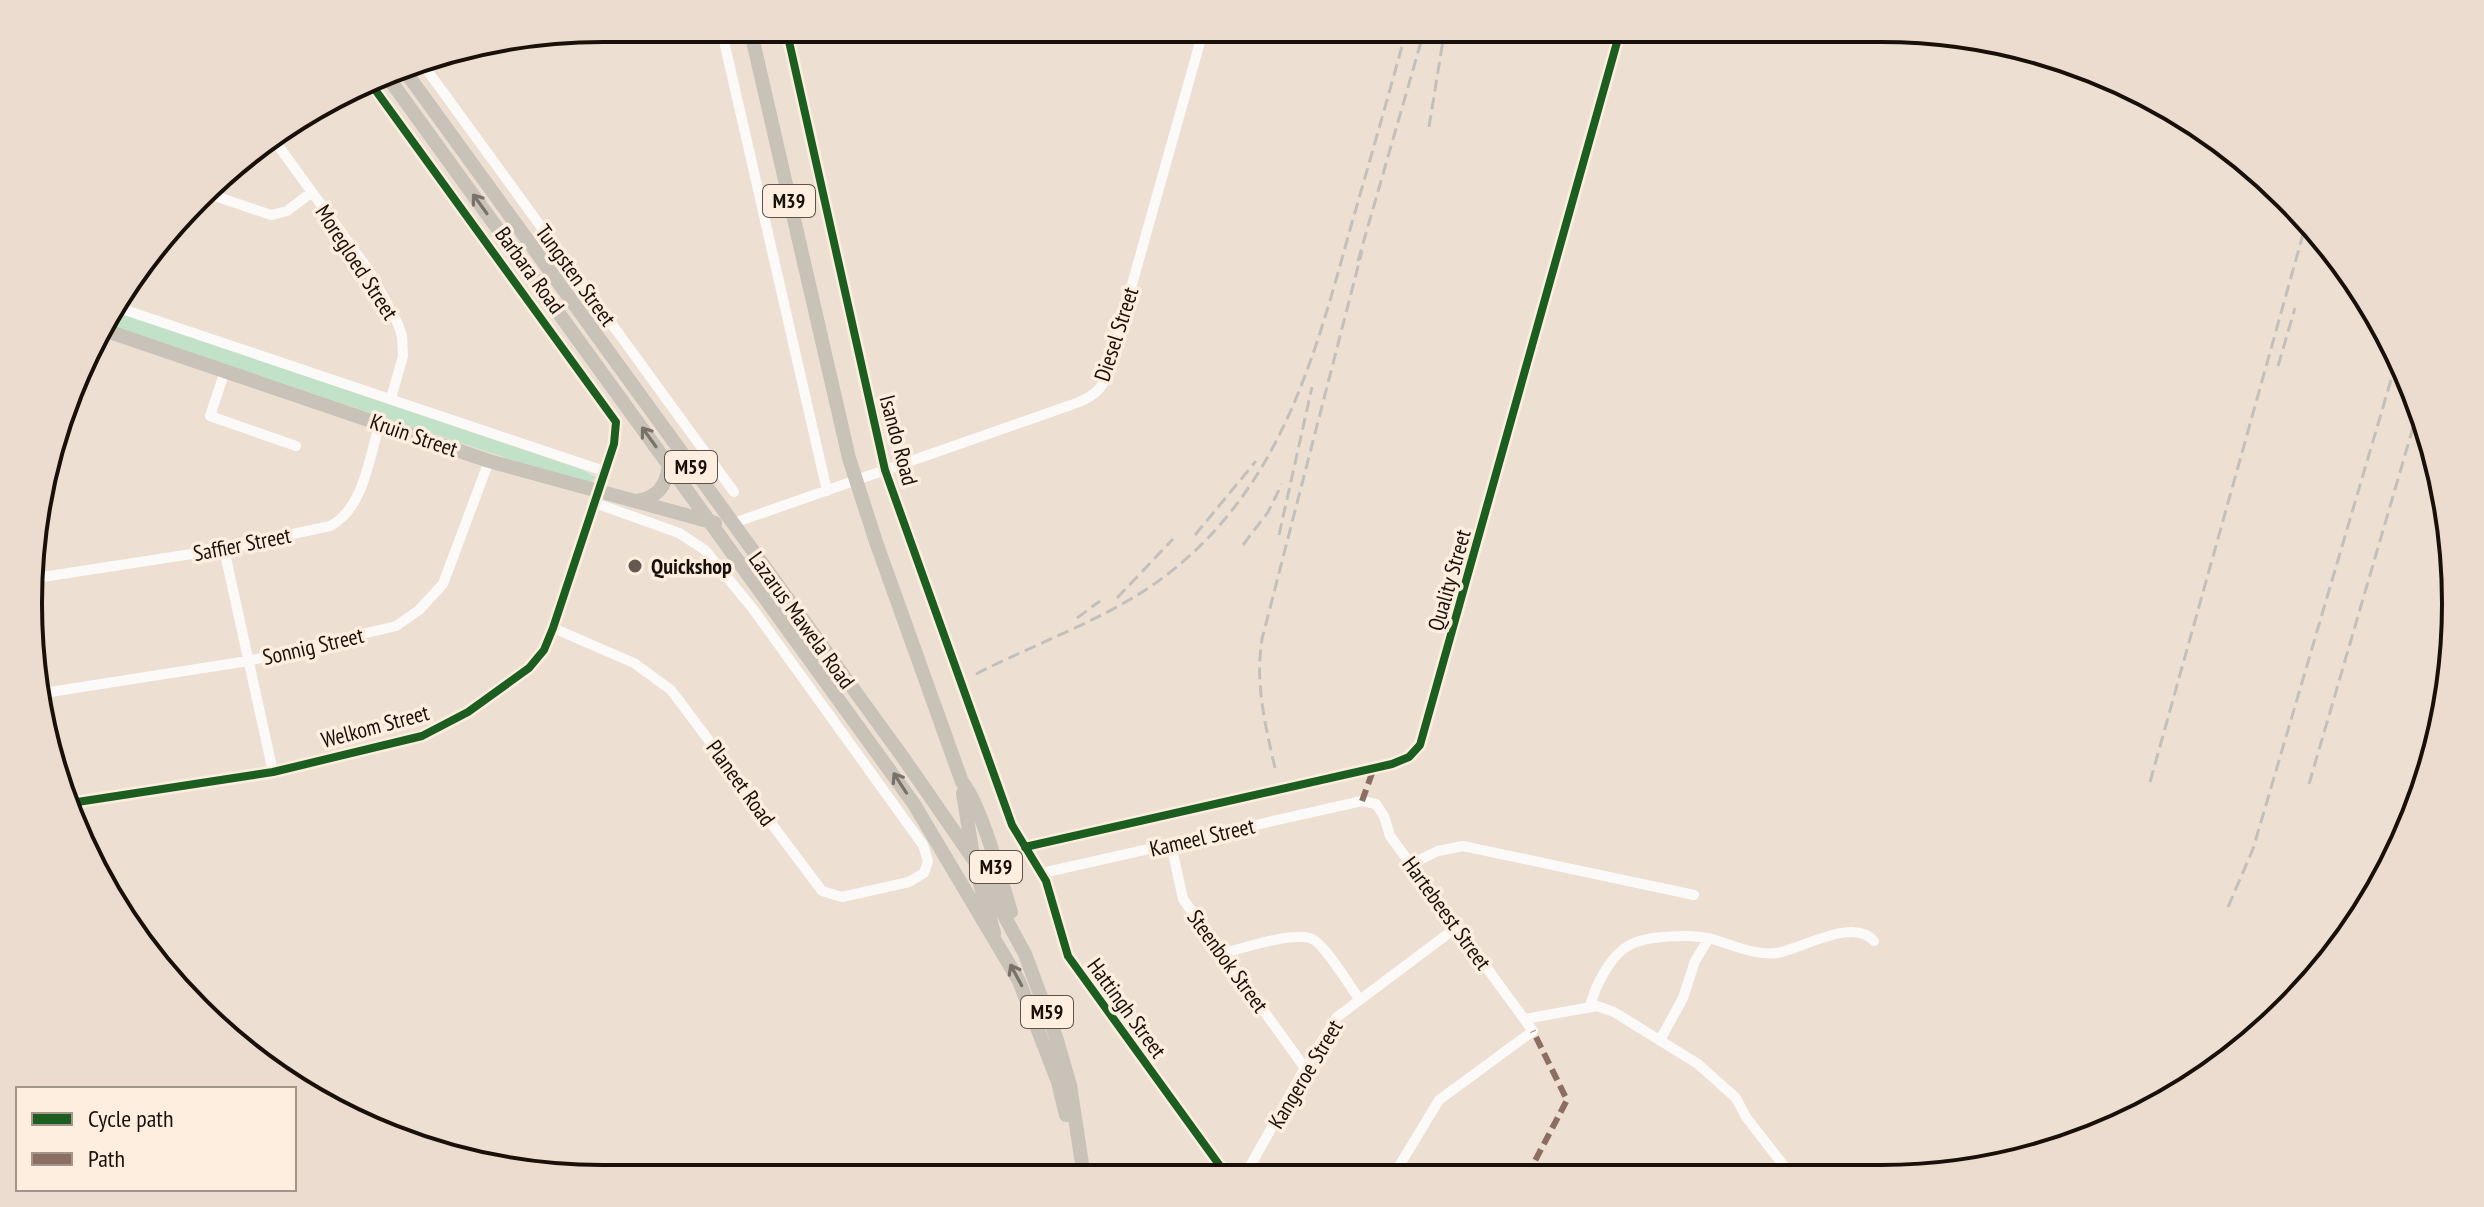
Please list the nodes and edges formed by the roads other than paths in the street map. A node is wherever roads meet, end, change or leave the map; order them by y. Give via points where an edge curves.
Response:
1 (724, 42) edge
2 (753, 42) edge
3 (789, 42) edge
4 (1200, 42) edge
5 (1617, 42) edge
6 (427, 71) edge
7 (409, 77) edge
8 (393, 84) edge
9 (376, 91) edge
10 (279, 146) edge
11 (312, 192) junction
12 (216, 196) edge
13 (125, 310) edge
14 (112, 333) edge
15 (225, 371) junction
16 (391, 398) junction
17 (380, 423) junction
18 (296, 446) dead end
19 (489, 461) junction
20 (669, 465) junction
21 (885, 470) junction
22 (604, 471) junction
23 (856, 480) junction
24 (827, 491) junction
25 (734, 492) dead end
26 (597, 496) junction
27 (632, 501) junction
28 (712, 523) junction
29 (731, 524) junction
30 (224, 549) junction
31 (43, 577) edge
32 (553, 628) junction
33 (248, 661) junction
34 (50, 692) edge
35 (273, 772) junction
36 (962, 782) junction
37 (1362, 801) joint
38 (79, 802) edge
39 (1171, 844) junction
40 (1025, 847) junction
41 (974, 860) junction
42 (1411, 864) junction
43 (1042, 873) junction
44 (1694, 895) dead end
45 (1457, 927) junction
46 (1709, 938) junction
47 (997, 941) junction
48 (1874, 941) dead end
49 (1223, 953) junction
50 (1025, 954) junction
51 (1359, 999) junction
52 (1590, 1007) junction
53 (1525, 1019) junction
54 (1660, 1040) junction
55 (1305, 1068) junction
56 (1075, 1165) edge
57 (1082, 1165) edge
58 (1219, 1165) edge
59 (1251, 1165) edge
60 (1400, 1165) edge
61 (1783, 1165) edge

1 - 24 street
2 - 23 main road, M39
3 - 21 street, Isando Road
4 - 21 street, Diesel Street via 1100,388 1082,401
5 - 40 street, Quality Street via 1420,745 1392,764
6 - 25 street, Tungsten Street
7 - 29 main road, Lazarus Mawela Road / M59
20 -> 8 main road, Lazarus Mawela Road / M59
9 - 22 street, Barbara Road via 613,415 617,436
10 - 11 street, Moregloed Street
11 - 12 street via 287,211 271,215
11 - 16 street, Moregloed Street via 370,272 398,324 403,356
13 - 16 street, Kruin Street
14 - 15 main road, Kruin Street
15 - 17 main road, Kruin Street
15 - 18 street via 210,416
16 - 22 street, Kruin Street
17 - 19 main road, Kruin Street
17 - 30 street, Saffier Street via 358,494 342,519
19 - 26 main road, Kruin Street
19 - 33 street, Sonnig Street via 449,571 419,610 388,629
20 - 27 main road via 659,492
20 - 28 main road, Lazarus Mawela Road / M59
21 - 23 street, Diesel Street
21 - 40 street, Isando Road via 1012,825
22 - 26 street, Barbara Road
23 - 24 street
23 - 36 main road, M39
24 - 29 street
26 - 27 main road, Kruin Street
26 - 32 street, Welkom Street
26 - 32 street, Planeet Road via 705,550 927,850 927,867 909,882 863,893 835,897 822,891 671,690 634,663
27 - 28 main road, Kruin Street
28 - 29 main road, Kruin Street
47 -> 28 main road, Lazarus Mawela Road / M59 via 891,770
29 - 41 main road, Lazarus Mawela Road / M59
30 - 31 street, Saffier Street
30 - 33 street
32 - 35 street, Welkom Street via 529,668 439,729
33 - 34 street, Sonnig Street
33 - 35 street
35 - 38 street, Welkom Street
36 - 41 main road, M39
36 - 50 main road, M39 via 986,835
37 - 39 street, Kameel Street
37 - 42 street, Hartebeest Street via 1380,808 1390,836
39 - 43 street, Kameel Street
39 - 49 street, Steenbok Street via 1183,899
40 - 43 street, Hattingh Street
41 - 47 main road, M39
41 - 50 main road, Lazarus Mawela Road / M59
42 - 44 street via 1463,846
42 - 45 street, Hartebeest Street
43 - 58 street, Hattingh Street via 1068,956
45 - 51 street, Kangeroe Street
45 - 53 street, Hartebeest Street
46 - 48 street via 1763,953 1845,932 1861,931
46 - 52 street via 1681,935 1629,945 1599,981
46 - 54 street
56 -> 47 main road, Lazarus Mawela Road / M59 via 1058,1082 1033,1013
49 - 51 street via 1291,937 1313,939
49 - 55 street, Steenbok Street
50 - 57 main road, Lazarus Mawela Road / M59 via 1070,1085
51 - 55 street, Kangeroe Street via 1337,1017
52 - 53 street
52 - 54 street via 1614,1012
53 - 60 street, Hartebeest Street via 1533,1031 1439,1100
54 - 61 street via 1736,1098
55 - 59 street, Kangeroe Street

